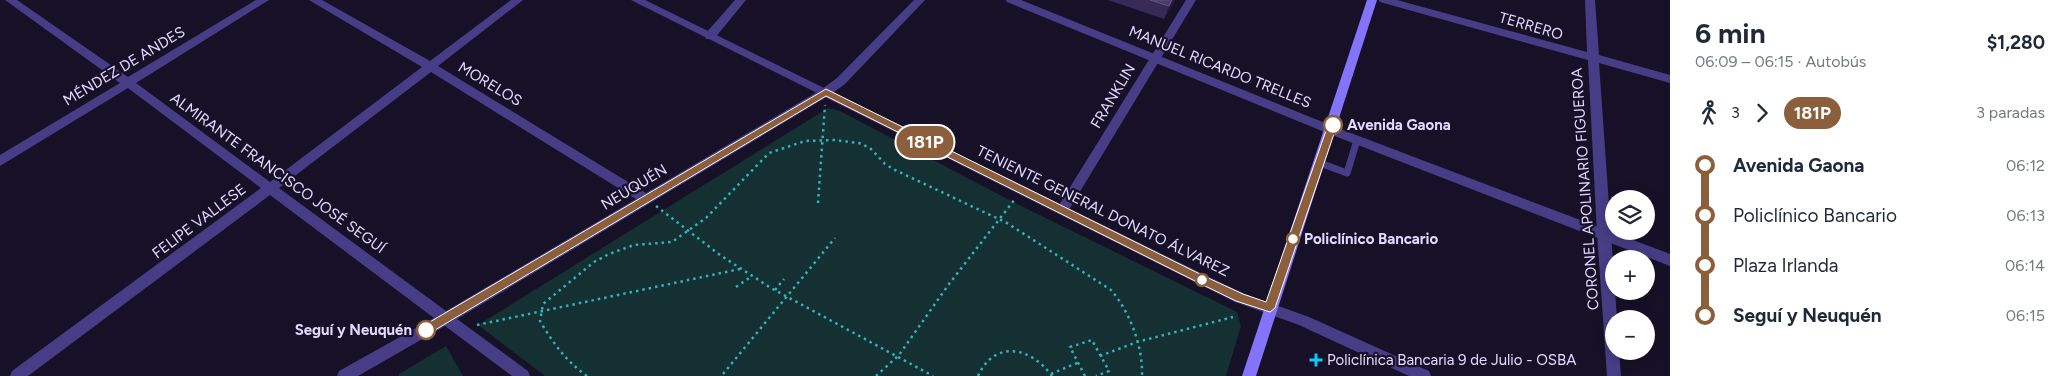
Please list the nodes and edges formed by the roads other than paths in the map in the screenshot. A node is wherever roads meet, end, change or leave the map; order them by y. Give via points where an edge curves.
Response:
1 (10, 0) edge
2 (264, 0) edge
3 (314, 0) edge
4 (518, 0) edge
5 (636, 0) edge
6 (740, 0) edge
7 (920, 0) edge
8 (1011, 0) edge
9 (1191, 0) edge
10 (1372, 0) edge
11 (1384, 0) edge
12 (1590, 0) edge
13 (710, 36) junction
14 (1155, 58) junction
15 (1594, 59) junction
16 (431, 67) junction
17 (1670, 79) edge
18 (127, 82) junction
19 (826, 92) junction
20 (1331, 130) junction
21 (1357, 140) junction
22 (0, 161) edge
23 (1320, 163) junction
24 (271, 188) junction
25 (646, 199) junction
26 (1063, 209) junction
27 (1603, 234) junction
28 (1670, 260) edge
29 (1270, 308) junction
30 (446, 318) junction
31 (17, 376) edge
32 (344, 376) edge
33 (523, 376) edge
34 (1250, 376) edge
35 (1424, 376) edge
36 (1614, 376) edge

1 - 18 street, ALMIRANTE FRANCISCO JOSÉ SEGUÍ
2 - 18 street, MÉNDEZ DE ANDES
3 - 16 street, MORELOS
4 - 16 street, FELIPE VALLESE
5 - 13 street, TENIENTE GENERAL DONATO ÁLVAREZ
6 - 13 street
7 - 19 street, NEUQUÉN via 841,81
8 - 14 street, MANUEL RICARDO TRELLES
9 - 14 street, FRANKLIN
10 - 20 main road
11 - 15 street, TERRERO
12 - 15 street, CORONEL APOLINARIO FIGUEROA
13 - 19 street, TENIENTE GENERAL DONATO ÁLVAREZ
14 - 20 street, MANUEL RICARDO TRELLES
14 - 26 street, FRANKLIN
15 - 17 street, TERRERO
15 - 27 street, CORONEL APOLINARIO FIGUEROA
16 - 24 street, FELIPE VALLESE
16 - 25 street, MORELOS
18 - 22 street, MÉNDEZ DE ANDES
18 - 24 street, ALMIRANTE FRANCISCO JOSÉ SEGUÍ
19 - 25 street, NEUQUÉN
19 - 26 street, TENIENTE GENERAL DONATO ÁLVAREZ
20 - 21 street, MANUEL RICARDO TRELLES
20 - 23 main road
21 - 23 lane via 1347,173
21 - 27 street, MANUEL RICARDO TRELLES
23 - 29 main road
24 - 30 street, ALMIRANTE FRANCISCO JOSÉ SEGUÍ
24 - 31 street, FELIPE VALLESE
25 - 30 street, NEUQUÉN
26 - 29 street, TENIENTE GENERAL DONATO ÁLVAREZ via 1232,294
27 - 28 street, MANUEL RICARDO TRELLES
27 - 36 street, CORONEL APOLINARIO FIGUEROA
29 - 34 main road
29 - 35 street, TENIENTE GENERAL DONATO ÁLVAREZ
30 - 32 street, NEUQUÉN
30 - 33 street, ALMIRANTE FRANCISCO JOSÉ SEGUÍ

